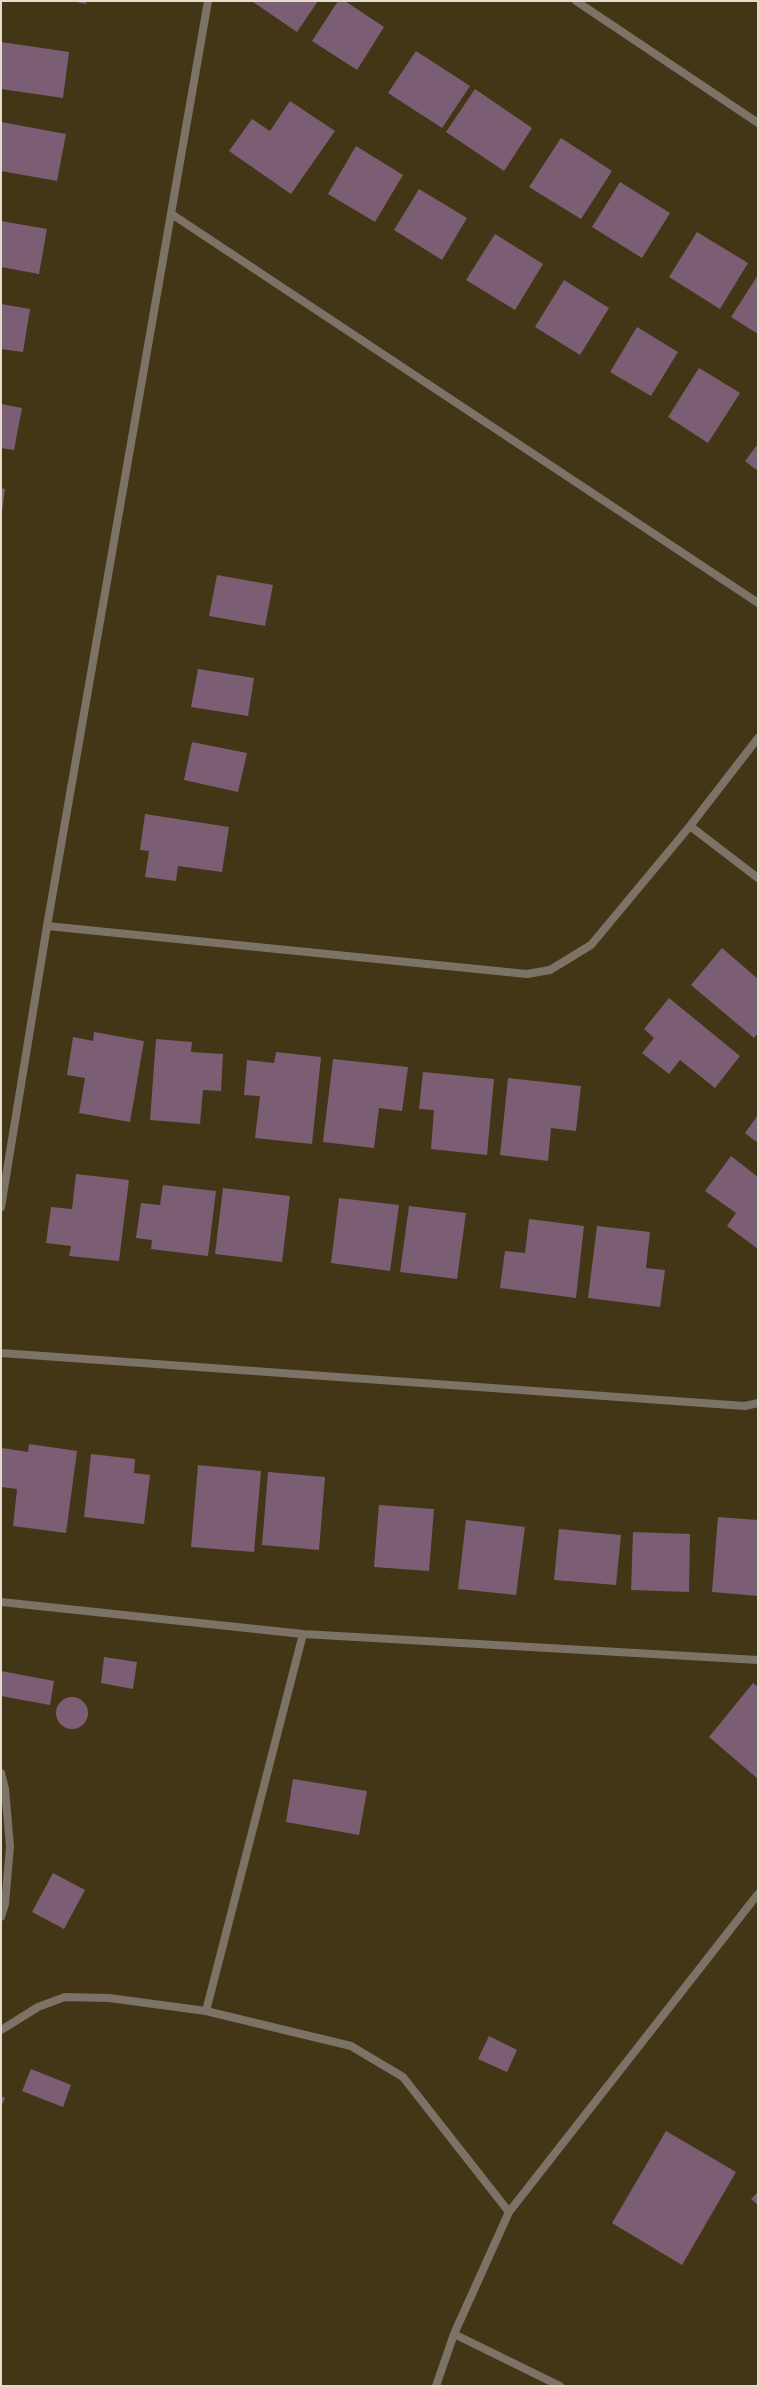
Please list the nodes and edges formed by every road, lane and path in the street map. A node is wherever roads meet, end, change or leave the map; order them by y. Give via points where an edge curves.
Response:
1 (208, 1) edge
2 (576, 1) edge
3 (758, 123) edge
4 (173, 215) junction
5 (758, 603) edge
6 (758, 738) edge
7 (690, 826) junction
8 (758, 878) edge
9 (47, 926) junction
10 (1, 1207) edge
11 (1, 1353) edge
12 (758, 1403) edge
13 (1, 1602) edge
14 (303, 1634) junction
15 (758, 1660) edge
16 (1, 1773) edge
17 (758, 1894) edge
18 (1, 1917) edge
19 (206, 2011) junction
20 (1, 2030) edge
21 (509, 2212) junction
22 (454, 2334) junction
23 (436, 2386) edge
24 (560, 2386) edge

1 - 4 street
2 - 3 street
4 - 5 street
4 - 9 street
6 - 7 street
7 - 8 street
7 - 9 street via 591,945 550,970 527,974
9 - 10 street
11 - 12 street via 745,1406
13 - 14 street
14 - 15 street
14 - 19 street
16 - 18 street via 5,1789 10,1846 5,1904
17 - 21 street
19 - 20 street via 109,1998 65,1997 38,2006
19 - 21 street via 351,2046 403,2077
21 - 22 street
22 - 23 street
22 - 24 street

